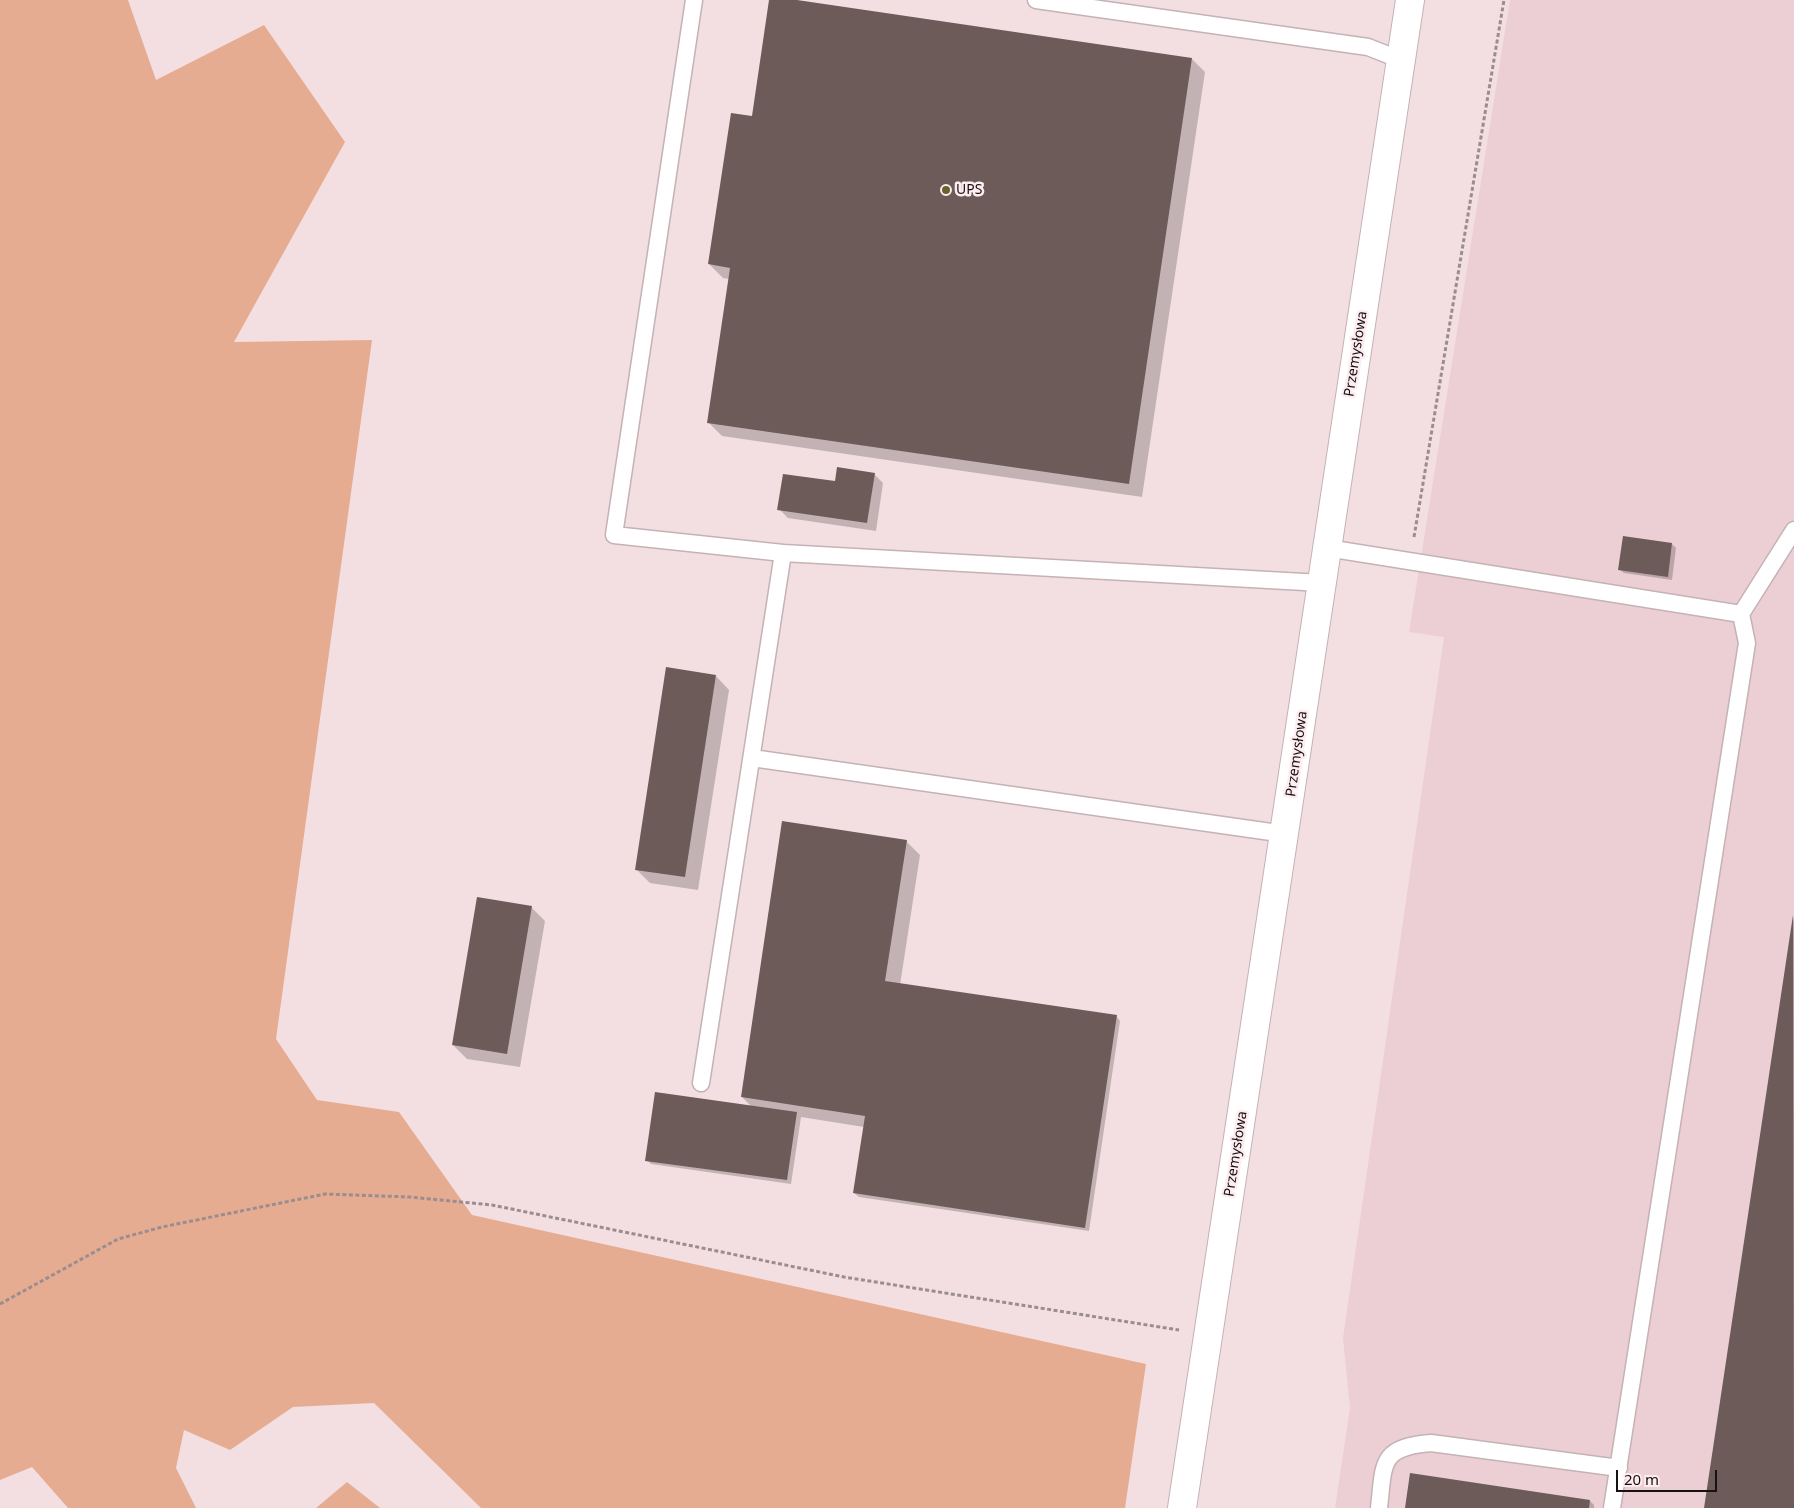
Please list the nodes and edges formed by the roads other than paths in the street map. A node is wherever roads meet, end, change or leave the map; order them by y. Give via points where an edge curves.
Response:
1 (694, 0) edge
2 (1036, 0) edge
3 (1410, 0) edge
4 (1401, 60) junction
5 (1794, 530) edge
6 (1327, 548) junction
7 (783, 553) junction
8 (1322, 583) junction
9 (1740, 614) junction
10 (752, 758) junction
11 (1285, 834) junction
12 (701, 1083) dead end
13 (1619, 1468) junction
14 (1182, 1508) edge
15 (1379, 1508) edge
16 (1612, 1508) edge

1 - 7 lane via 614,535
2 - 4 lane via 1368,47
3 - 4 street, Przemysłowa
4 - 6 street, Przemysłowa
5 - 9 lane
6 - 8 street, Przemysłowa
6 - 9 lane
7 - 8 lane
7 - 10 lane
8 - 11 street, Przemysłowa
9 - 13 lane via 1747,643
10 - 11 lane
10 - 12 lane
11 - 14 street, Przemysłowa
13 - 15 lane via 1431,1444 1410,1445 1394,1451 1384,1464
13 - 16 lane

